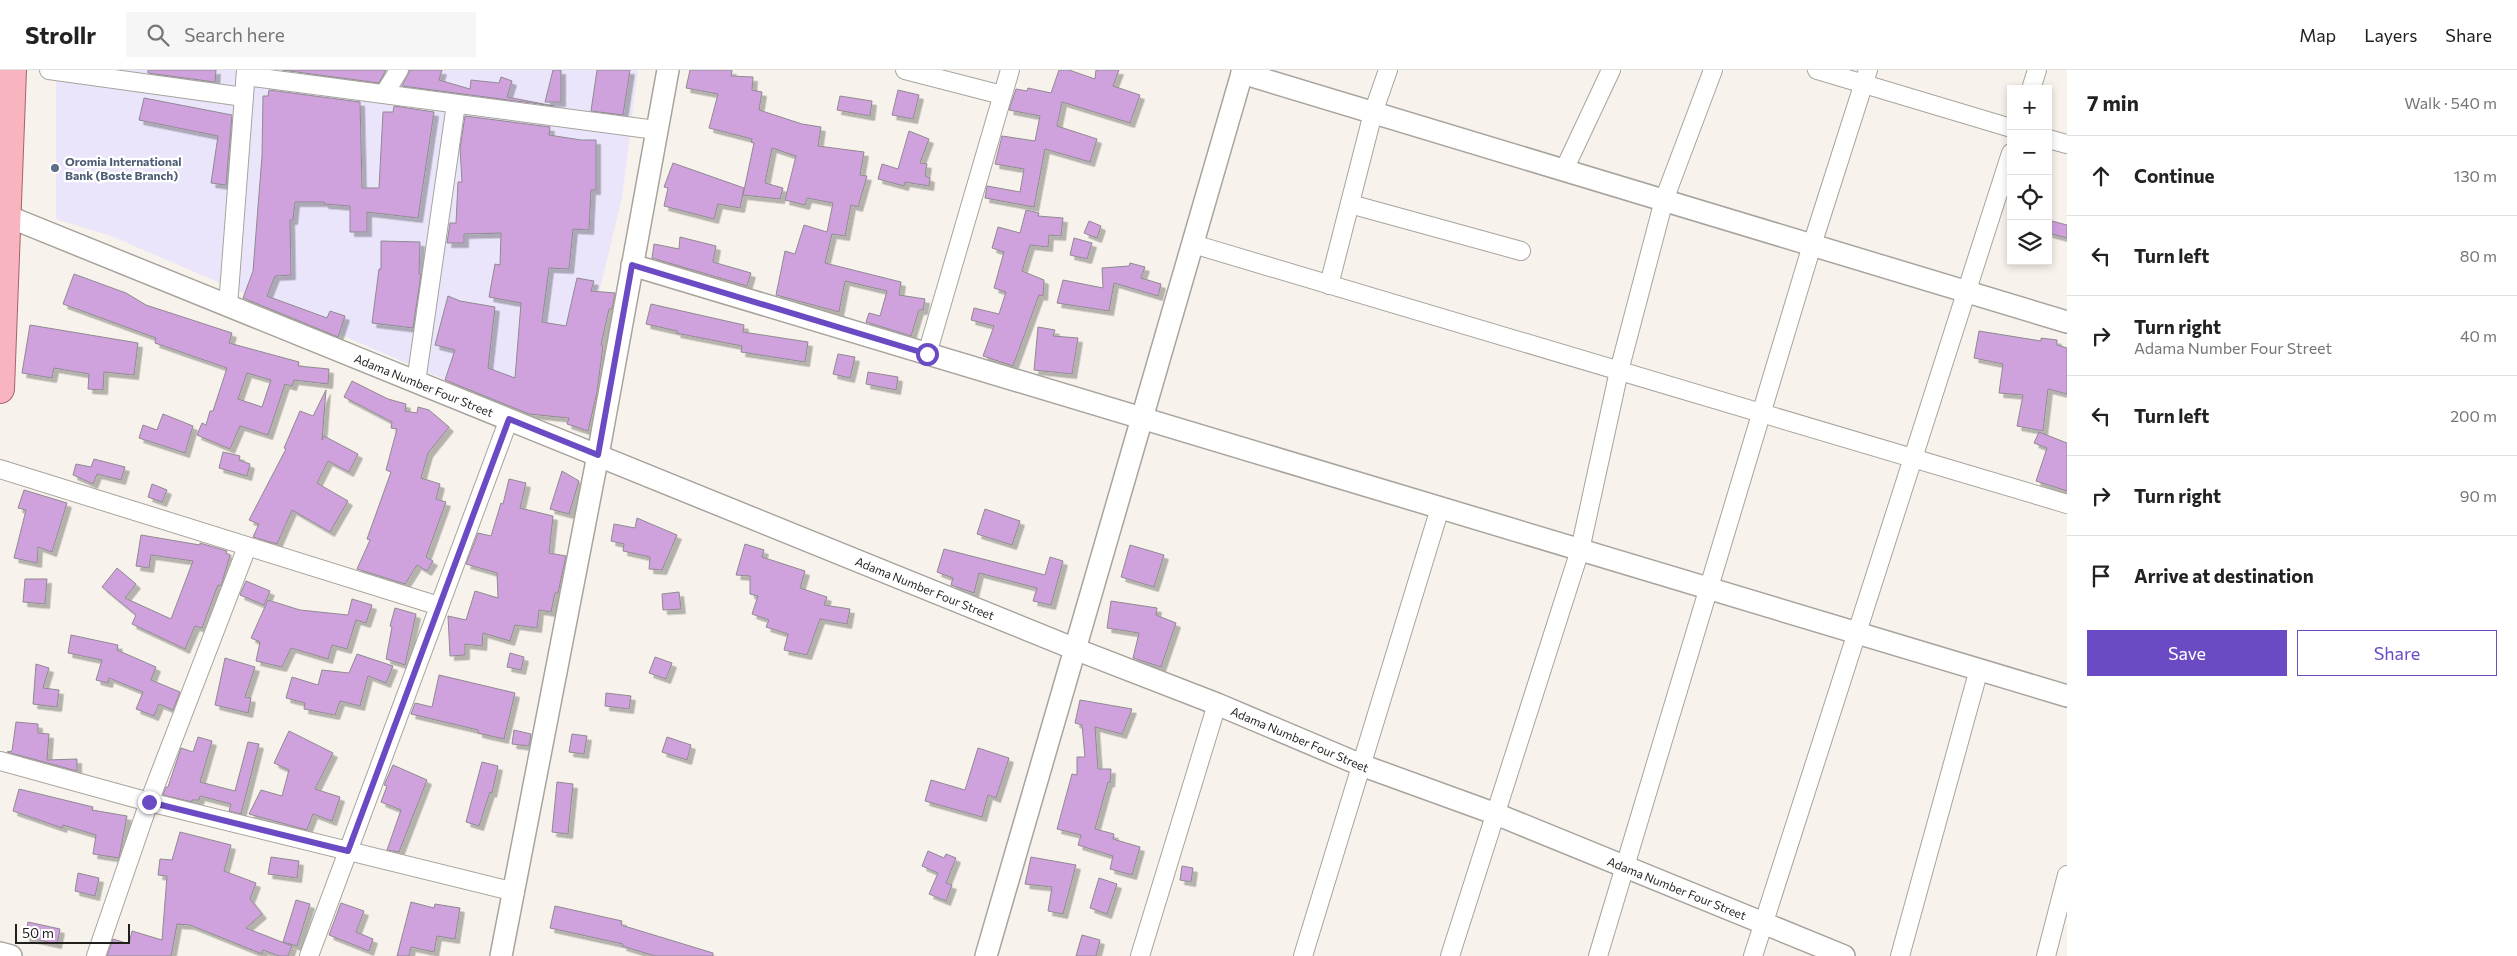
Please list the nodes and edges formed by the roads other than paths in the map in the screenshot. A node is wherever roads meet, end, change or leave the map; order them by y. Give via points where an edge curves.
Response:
1 (12, 70) edge
2 (49, 70) edge
3 (399, 70) edge
4 (668, 70) edge
5 (905, 70) edge
6 (1010, 70) edge
7 (1388, 70) edge
8 (1611, 70) edge
9 (1713, 70) edge
10 (1817, 70) edge
11 (2037, 70) edge
12 (1243, 72) edge
13 (246, 73) edge
14 (1866, 77) edge
15 (2032, 85) edge
16 (384, 94) junction
17 (1002, 95) junction
18 (244, 97) junction
19 (456, 104) junction
20 (1373, 113) junction
21 (2007, 127) edge
22 (656, 130) junction
23 (2052, 140) edge
24 (2067, 144) edge
25 (2007, 165) edge
26 (1564, 170) junction
27 (1664, 200) junction
28 (1350, 204) junction
29 (7, 216) junction
30 (1193, 244) junction
31 (1812, 245) junction
32 (1521, 250) dead end
33 (632, 265) junction
34 (1329, 284) junction
35 (1966, 292) junction
36 (228, 306) junction
37 (2067, 322) edge
38 (927, 354) junction
39 (1620, 371) junction
40 (416, 382) junction
41 (0, 389) edge
42 (1762, 414) junction
43 (1142, 418) junction
44 (509, 419) junction
45 (598, 455) junction
46 (1913, 458) junction
47 (0, 469) edge
48 (2067, 504) edge
49 (1440, 508) junction
50 (247, 547) junction
51 (1580, 550) junction
52 (1709, 588) junction
53 (439, 606) junction
54 (1857, 633) junction
55 (1075, 649) junction
56 (1979, 669) junction
57 (2067, 696) edge
58 (1217, 704) junction
59 (0, 761) edge
60 (1362, 766) junction
61 (149, 802) junction
62 (1496, 814) junction
63 (348, 851) junction
64 (1624, 868) junction
65 (2067, 875) edge
66 (515, 892) junction
67 (1764, 923) junction
68 (0, 953) edge
69 (11, 956) edge
70 (96, 956) edge
71 (309, 956) edge
72 (501, 956) edge
73 (986, 956) edge
74 (1140, 956) edge
75 (1303, 956) edge
76 (1450, 956) edge
77 (1598, 956) edge
78 (1753, 956) edge
79 (1844, 956) edge
80 (1900, 956) edge
81 (2046, 956) edge

1 - 29 main road
2 - 18 street
3 - 16 street
4 - 22 street
5 - 17 street
6 - 17 street
7 - 20 street
8 - 26 street
9 - 27 street
10 - 14 street
11 - 15 street
12 - 20 street
12 - 30 street
13 - 16 street
13 - 18 street
14 - 21 street
14 - 31 street
16 - 19 street
17 - 38 street
18 - 36 street
19 - 22 street
19 - 40 street
20 - 26 street
20 - 28 street
22 - 33 street
23 - 24 street
25 - 35 street
26 - 27 street
27 - 31 street
27 - 39 street
28 - 32 street
28 - 34 street
29 - 36 street, Adama Number Four Street
29 - 41 main road
30 - 34 street
30 - 43 street
31 - 35 street
31 - 42 street
33 - 38 street
33 - 45 street
34 - 39 street
35 - 37 street
35 - 46 street
36 - 40 street, Adama Number Four Street
38 - 43 street
39 - 42 street
39 - 51 street
40 - 44 street, Adama Number Four Street
42 - 46 street
42 - 52 street
43 - 49 street
43 - 55 street
44 - 45 street, Adama Number Four Street
44 - 53 street
45 - 55 street, Adama Number Four Street
45 - 66 street
46 - 48 street
46 - 54 street
47 - 50 street
49 - 51 street
49 - 60 street
50 - 53 street
50 - 61 street
51 - 52 street
51 - 62 street
52 - 54 street
52 - 64 street
53 - 63 street
54 - 56 street
54 - 67 street
55 - 58 street, Adama Number Four Street
55 - 73 street
56 - 57 street
56 - 80 street
58 - 60 street, Adama Number Four Street
58 - 74 street
59 - 61 street
60 - 62 street, Adama Number Four Street
60 - 75 street
61 - 63 street
61 - 70 street
62 - 64 street, Adama Number Four Street
62 - 76 street
63 - 66 street
63 - 71 street
64 - 67 street, Adama Number Four Street
64 - 77 street
65 - 81 street
66 - 72 street
67 - 78 street
67 - 79 street, Adama Number Four Street
68 - 69 street

